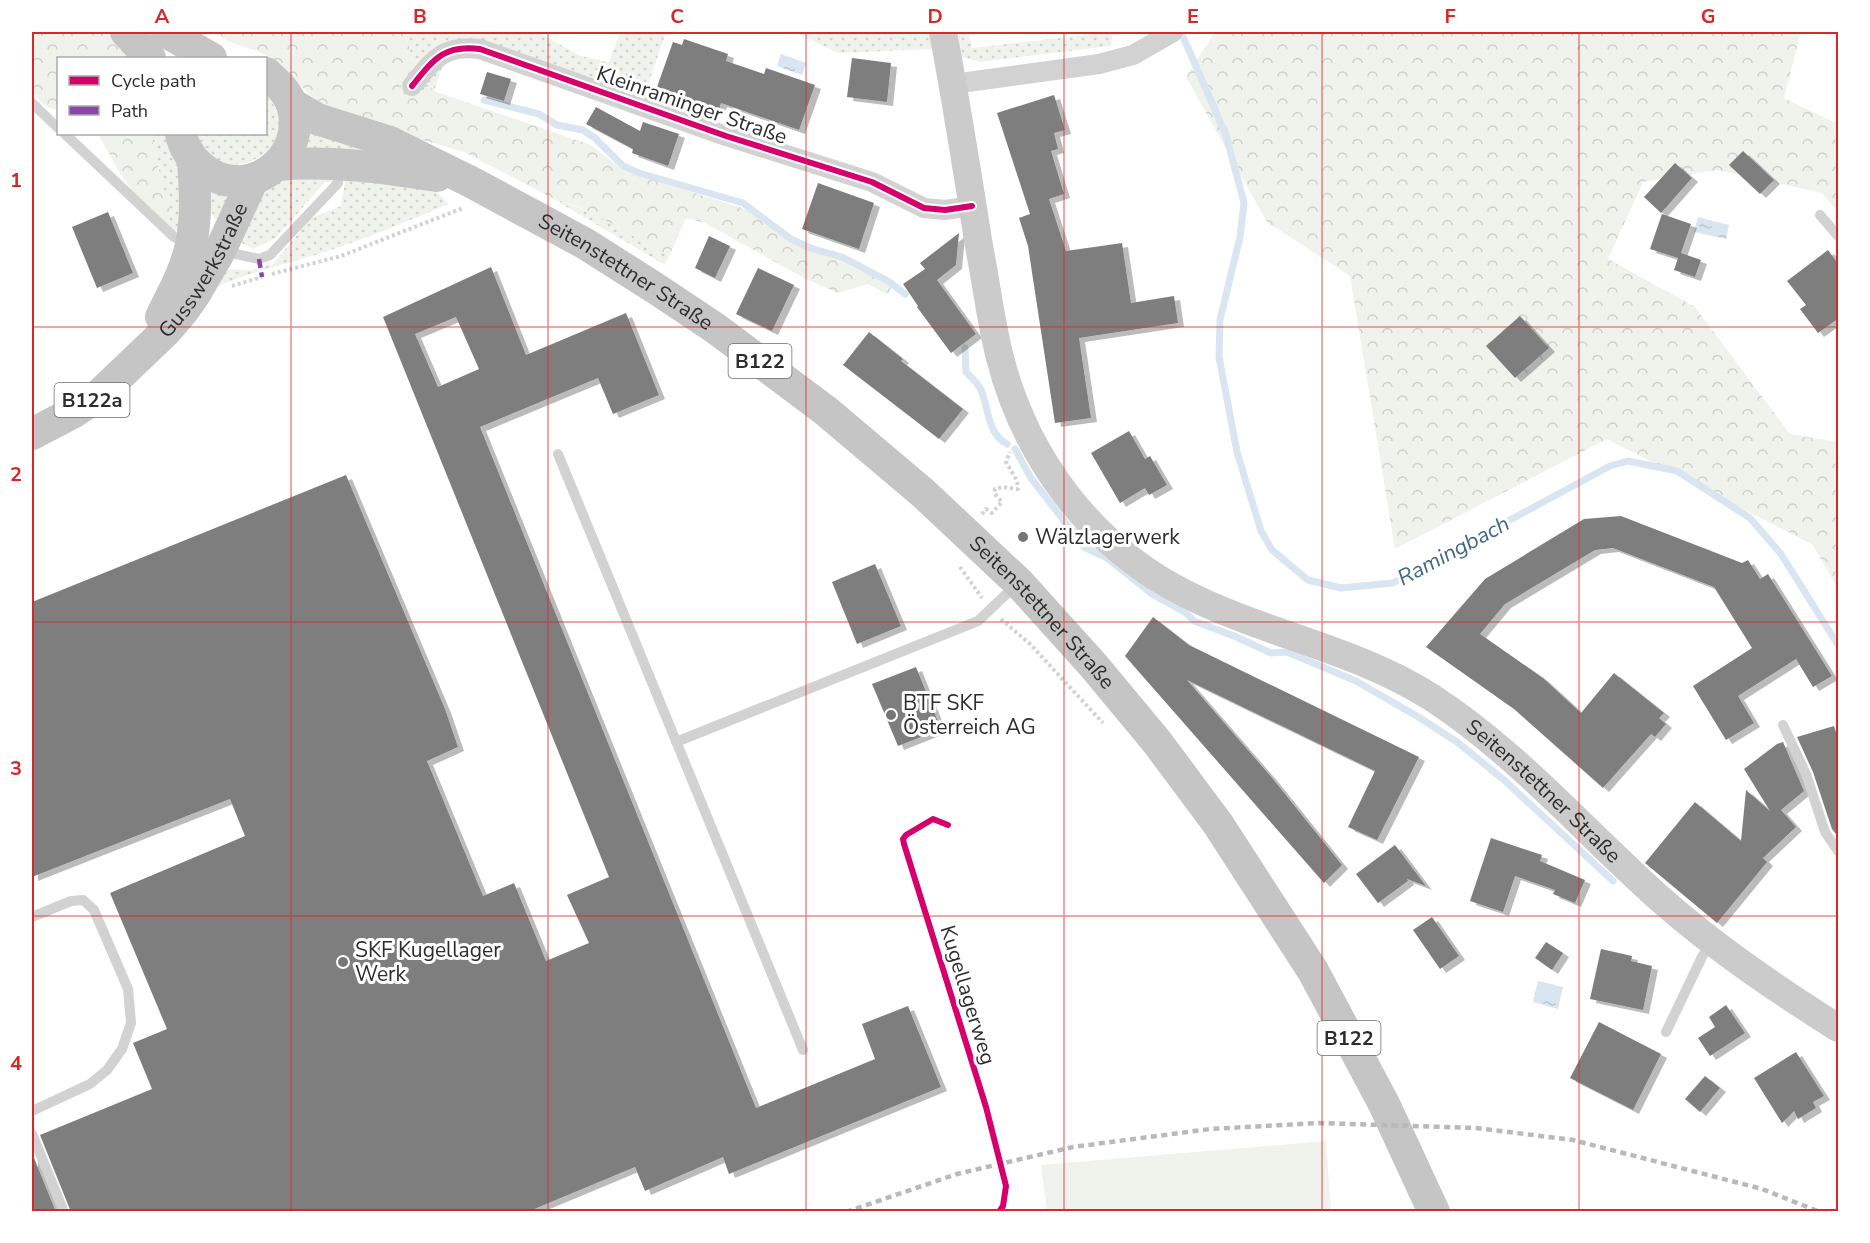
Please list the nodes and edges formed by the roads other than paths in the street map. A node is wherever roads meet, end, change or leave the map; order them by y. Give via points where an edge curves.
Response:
1 (126, 32) edge
2 (166, 32) edge
3 (943, 32) edge
4 (1165, 37) edge
5 (149, 57) edge
6 (209, 57) edge
7 (267, 74) edge
8 (953, 84) junction
9 (412, 86) dead end
10 (32, 103) edge
11 (292, 104) junction
12 (57, 127) edge
13 (65, 135) edge
14 (187, 147) edge
15 (265, 172) junction
16 (471, 182) junction
17 (338, 183) dead end
18 (972, 206) junction
19 (1821, 215) dead end
20 (1839, 236) edge
21 (206, 248) junction
22 (32, 434) edge
23 (558, 454) dead end
24 (1019, 583) junction
25 (1783, 725) dead end
26 (676, 741) junction
27 (1839, 851) edge
28 (32, 917) edge
29 (1713, 944) junction
30 (1839, 1028) edge
31 (1666, 1032) dead end
32 (803, 1050) dead end
33 (32, 1111) edge
34 (32, 1134) edge
35 (64, 1212) edge
36 (1434, 1212) edge

1 - 5 main road
2 - 6 main road
3 - 8 main road
4 - 8 street via 1133,55 1099,64
7 - 11 main road, B122 via 281,86
8 - 18 main road
9 - 18 street, Kleinraminger Straße via 434,59 450,50 464,46 480,49 726,136 872,182 924,208
10 - 12 lane
11 - 15 main road, Gusswerkstraße via 295,126 290,147
11 - 16 main road, Seitenstettner Straße / B122 via 317,119 390,142
13 - 21 lane via 174,237
14 - 15 main road, B122 via 210,175 231,181
14 - 21 main road, Gusswerkstraße / B122a via 195,206
15 - 16 main road, Seitenstettner Straße / B122 via 294,163 396,170
15 - 21 main road, Gusswerkstraße / B122a
16 - 24 main road, Seitenstettner Straße / B122 via 584,243 715,328 842,424
17 - 21 lane via 270,255 259,259
18 - 29 main road, Seitenstettner Straße via 999,356 1019,416 1043,461 1081,514 1114,546 1157,578 1216,608 1349,656 1430,697 1514,762
19 - 20 lane
21 - 22 main road, Gusswerkstraße / B122a via 178,282 143,353 99,395
23 - 26 lane
24 - 26 lane via 978,621
24 - 36 main road, Seitenstettner Straße / B122 via 1157,742 1218,824 1313,971 1384,1104
25 - 27 lane via 1806,774 1825,832
26 - 32 lane
28 - 33 lane via 71,901 83,900 94,910 128,989 131,1023 122,1049 107,1070 90,1084
29 - 30 main road, Seitenstettner Straße
29 - 31 lane via 1703,955
34 - 35 lane

